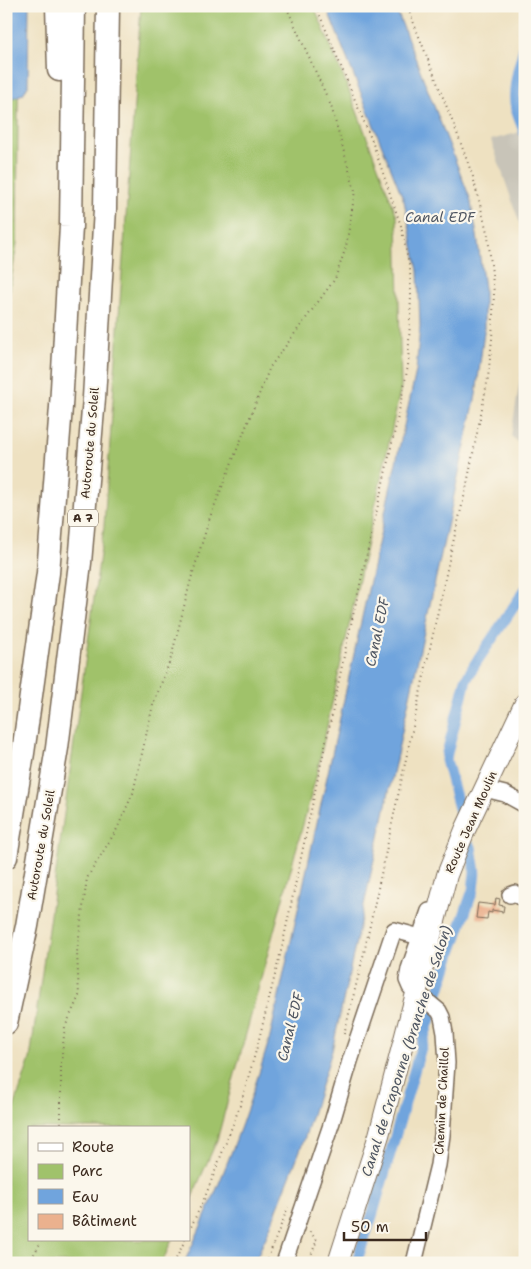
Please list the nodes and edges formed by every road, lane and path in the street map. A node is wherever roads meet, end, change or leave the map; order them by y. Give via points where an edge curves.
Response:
1 (58, 6) edge
2 (74, 6) edge
3 (108, 6) edge
4 (286, 6) edge
5 (316, 6) edge
6 (407, 6) edge
7 (71, 226) junction
8 (524, 708) edge
9 (485, 789) junction
10 (525, 805) edge
11 (456, 853) junction
12 (6, 857) edge
13 (420, 937) junction
14 (428, 1002) junction
15 (6, 1023) edge
16 (344, 1034) dead end
17 (61, 1126) edge
18 (291, 1200) dead end
19 (306, 1228) dead end
20 (190, 1230) edge
21 (41, 1242) edge
22 (184, 1242) edge
23 (30, 1263) edge
24 (174, 1263) edge
25 (266, 1263) edge
26 (284, 1263) edge
27 (308, 1263) edge
28 (338, 1263) edge
29 (414, 1263) edge

1 - 7 highway via 61,202
2 - 7 highway, A 7
3 - 15 highway, Autoroute du Soleil / A 7 via 105,209 80,563 57,748 27,926
4 - 17 path via 331,106 355,191 346,247 334,279 270,367 210,516 171,658 153,705 133,793 117,829 87,878 77,952 79,996 65,1027 61,1063
5 - 20 path via 372,141 402,226 410,270 408,366 282,947 257,1047 241,1103
6 - 16 path via 473,178 488,236 494,293 492,340 488,378 466,489
7 - 12 highway, A 7 via 48,572 24,753
8 - 9 main road, Route Jean Moulin
9 - 10 street via 505,794
9 - 11 main road, Route Jean Moulin
11 - 13 street via 438,885
11 - 14 main road, Route Jean Moulin via 447,874
13 - 14 street, Chemin de Chaillol via 407,980 410,987
13 - 26 street via 401,926 394,930
14 - 28 main road, Route Jean Moulin via 379,1135
14 - 29 street, Chemin de Chaillol via 442,1017 447,1063 438,1165
18 - 25 path
19 - 27 path via 317,1240
21 - 23 path
22 - 24 path

